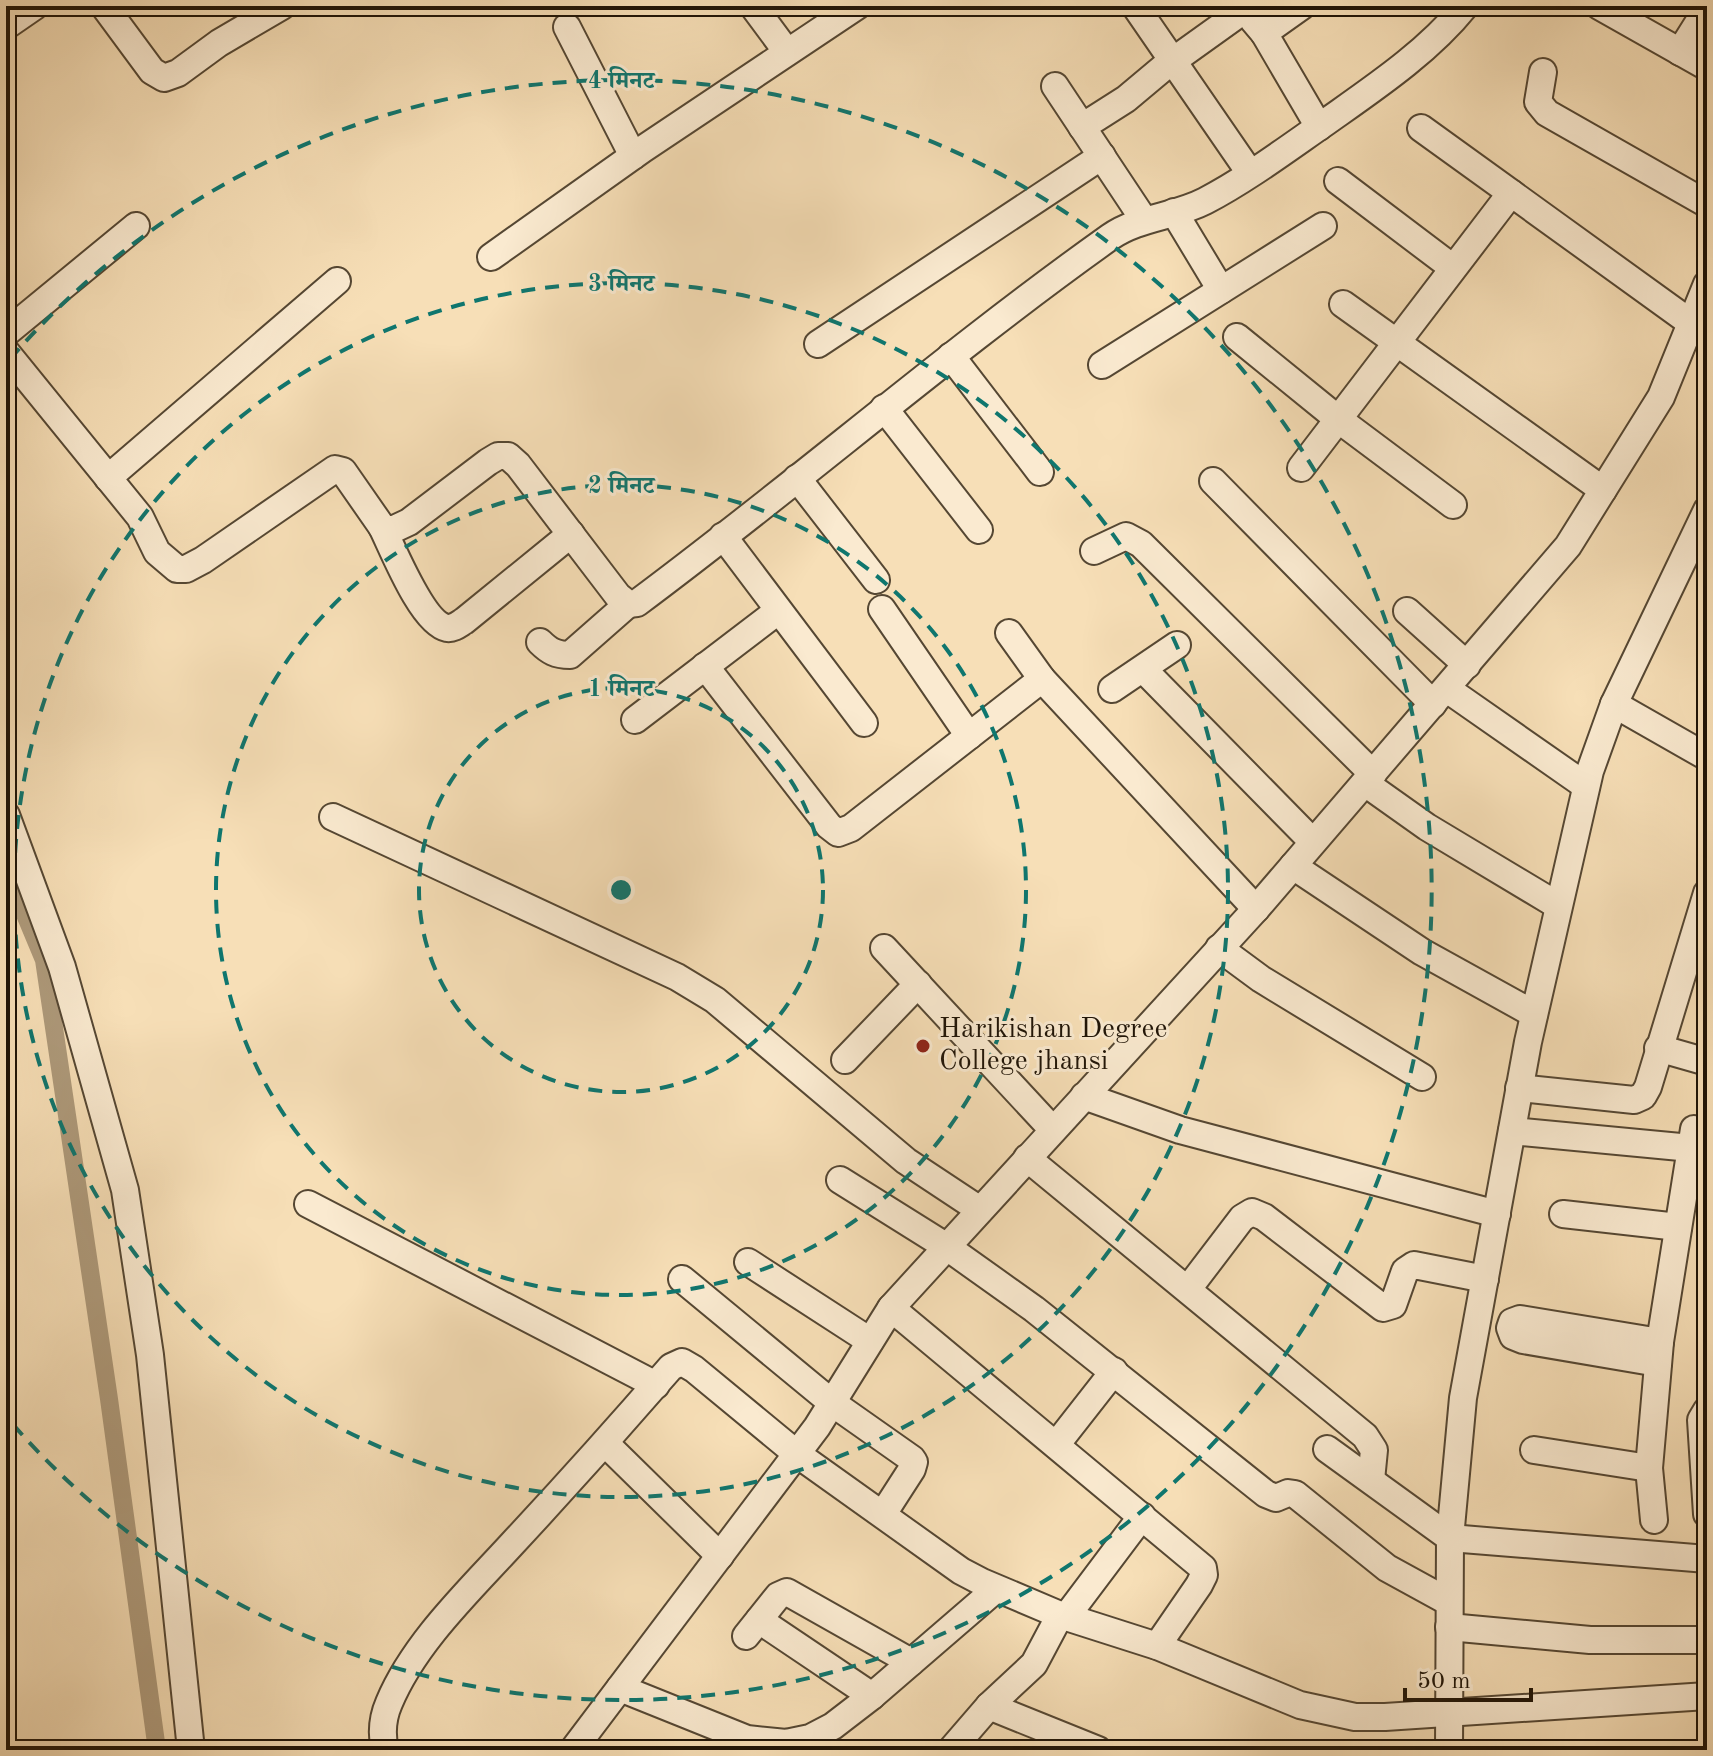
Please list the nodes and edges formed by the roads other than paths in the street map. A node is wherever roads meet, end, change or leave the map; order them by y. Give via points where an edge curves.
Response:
1 (35, 6) edge
2 (104, 6) edge
3 (282, 6) edge
4 (753, 6) edge
5 (857, 6) edge
6 (1135, 6) edge
7 (1302, 6) edge
8 (1465, 6) edge
9 (1599, 6) edge
10 (1242, 8) edge
11 (1707, 9) edge
12 (6, 26) edge
13 (567, 27) dead end
14 (1264, 33) junction
15 (787, 52) junction
16 (1680, 52) junction
17 (1172, 61) junction
18 (1707, 67) edge
19 (1543, 72) dead end
20 (1055, 86) dead end
21 (1082, 127) junction
22 (1319, 127) junction
23 (1421, 128) dead end
24 (633, 156) junction
25 (1102, 156) junction
26 (1250, 173) junction
27 (1338, 181) dead end
28 (1511, 193) junction
29 (1707, 204) edge
30 (1174, 212) junction
31 (1144, 220) junction
32 (136, 226) dead end
33 (1323, 226) dead end
34 (491, 257) dead end
35 (1453, 268) junction
36 (337, 281) dead end
37 (1707, 284) edge
38 (1221, 290) junction
39 (1343, 304) dead end
40 (1691, 323) junction
41 (6, 333) edge
42 (1237, 337) dead end
43 (1396, 343) junction
44 (818, 344) dead end
45 (6, 352) edge
46 (951, 356) junction
47 (1102, 365) dead end
48 (884, 408) junction
49 (1338, 419) junction
50 (1301, 468) dead end
51 (1040, 472) dead end
52 (108, 478) junction
53 (797, 478) junction
54 (1213, 481) dead end
55 (1603, 490) junction
56 (1453, 505) dead end
57 (1707, 510) edge
58 (382, 527) junction
59 (979, 530) dead end
60 (571, 534) junction
61 (723, 536) junction
62 (1094, 551) dead end
63 (1698, 553) edge
64 (876, 580) dead end
65 (628, 604) junction
66 (882, 609) dead end
67 (778, 611) junction
68 (1407, 611) dead end
69 (1009, 633) dead end
70 (540, 642) dead end
71 (1177, 645) dead end
72 (1467, 665) junction
73 (705, 666) junction
74 (1143, 669) junction
75 (1042, 679) junction
76 (1112, 689) dead end
77 (1440, 697) junction
78 (1614, 704) junction
79 (635, 720) dead end
80 (864, 723) dead end
81 (969, 736) junction
82 (1707, 757) edge
83 (1369, 779) junction
84 (1586, 786) junction
85 (6, 815) edge
86 (333, 817) dead end
87 (1313, 842) junction
88 (1293, 866) junction
89 (1707, 893) edge
90 (1557, 905) junction
91 (1256, 909) junction
92 (884, 948) dead end
93 (1219, 948) junction
94 (1698, 953) edge
95 (918, 984) junction
96 (1534, 1014) junction
97 (1658, 1048) junction
98 (845, 1060) dead end
99 (1707, 1062) edge
100 (1422, 1077) dead end
101 (1519, 1088) junction
102 (1084, 1096) junction
103 (1053, 1130) junction
104 (1512, 1131) junction
105 (1027, 1158) junction
106 (840, 1180) dead end
107 (308, 1204) dead end
108 (980, 1210) junction
109 (1497, 1214) junction
110 (1563, 1214) dead end
111 (1678, 1227) junction
112 (947, 1247) junction
113 (748, 1262) dead end
114 (682, 1279) dead end
115 (1485, 1279) junction
116 (1188, 1289) junction
117 (891, 1308) junction
118 (870, 1341) junction
119 (1114, 1371) junction
120 (656, 1385) junction
121 (831, 1402) junction
122 (1707, 1410) edge
123 (605, 1443) junction
124 (1056, 1445) junction
125 (1327, 1449) dead end
126 (1534, 1450) dead end
127 (797, 1454) junction
128 (1706, 1464) edge
129 (1649, 1468) junction
130 (1371, 1480) junction
131 (883, 1514) junction
132 (1707, 1514) edge
133 (1142, 1516) junction
134 (1654, 1520) dead end
135 (1450, 1538) junction
136 (720, 1556) junction
137 (1707, 1559) edge
138 (996, 1589) junction
139 (1449, 1615) junction
140 (1063, 1616) junction
141 (1707, 1640) edge
142 (1157, 1646) junction
143 (911, 1662) junction
144 (620, 1688) junction
145 (872, 1696) junction
146 (1707, 1696) edge
147 (989, 1706) junction
148 (1448, 1713) junction
149 (745, 1745) edge
150 (191, 1750) edge
151 (385, 1750) edge
152 (573, 1750) edge
153 (951, 1750) edge
154 (1098, 1750) edge
155 (1449, 1750) edge

1 - 12 street
2 - 3 street via 152,71 164,78
4 - 15 street
5 - 15 street
6 - 17 street
7 - 14 street
8 - 22 street via 1430,41
9 - 16 street
10 - 14 street
10 - 17 street
11 - 16 street
13 - 24 street
14 - 22 street
15 - 24 street
16 - 18 street
17 - 21 street
17 - 26 street
19 - 29 street via 1538,102 1547,113
20 - 21 street
21 - 25 street
22 - 26 street
23 - 28 street
24 - 34 street
25 - 31 street
25 - 44 street
26 - 30 street via 1205,201
27 - 35 street
28 - 35 street
28 - 40 street
30 - 31 street
30 - 38 street
31 - 46 street via 1112,235
32 - 41 street
33 - 38 street
35 - 43 street
36 - 52 street
37 - 40 street
38 - 47 street
39 - 43 street
40 - 55 street via 1661,397
42 - 49 street
43 - 49 street
43 - 55 street
45 - 52 street
46 - 48 street
46 - 51 street
48 - 53 street
48 - 59 street
49 - 50 street
49 - 56 street
52 - 58 street via 140,517 157,552 177,569 203,560 335,469 343,471
53 - 61 street
53 - 64 street
54 - 77 street
55 - 72 street via 1568,546
57 - 63 street
58 - 60 street via 392,530 409,522 488,462 508,456
58 - 60 street via 424,610 447,628 464,621
60 - 65 street
61 - 65 street via 637,603
61 - 67 street
62 - 83 street via 1126,536 1141,544
63 - 78 street
65 - 70 street via 570,655 550,651
66 - 81 street
67 - 73 street
67 - 80 street
68 - 72 street
69 - 75 street
71 - 74 street
72 - 77 street
73 - 79 street
73 - 81 street via 838,833
74 - 76 street
74 - 87 street
75 - 81 street
75 - 91 street
77 - 83 street
77 - 84 street
78 - 82 street
78 - 84 street
83 - 87 street
83 - 90 street via 1427,827
84 - 90 street
85 - 150 street via 62,967 125,1190 150,1355
86 - 108 street via 677,977 715,1000 906,1161
87 - 88 street
88 - 91 street
88 - 96 street via 1422,952
89 - 94 street
90 - 96 street
91 - 93 street
92 - 95 street
93 - 100 street
93 - 102 street
94 - 97 street
95 - 98 street
95 - 103 street
96 - 101 street
97 - 99 street
97 - 101 street via 1648,1087 1639,1099
101 - 104 street
102 - 103 street
102 - 109 street via 1180,1130
103 - 105 street
104 - 109 street
104 - 111 street via 1693,1138
105 - 108 street
105 - 116 street
106 - 112 street
107 - 120 street
108 - 112 street
109 - 115 street
110 - 111 street
111 - 129 street
112 - 117 street
112 - 119 street
113 - 118 street
114 - 121 street
115 - 116 street via 1414,1265 1405,1271 1393,1305 1383,1308 1252,1212
115 - 135 street via 1463,1398
116 - 130 street via 1365,1436 1374,1450
117 - 118 street
117 - 124 street
118 - 121 street
119 - 124 street
119 - 139 street via 1266,1494 1295,1494
120 - 123 street
120 - 127 street via 677,1363 688,1364
121 - 127 street
121 - 131 street via 914,1462
122 - 128 street via 1701,1420
123 - 136 street
123 - 151 street via 432,1634 388,1704
124 - 133 street
125 - 130 street
126 - 129 street
127 - 131 street
127 - 136 street
128 - 132 street
129 - 134 street
130 - 135 street
131 - 138 street via 961,1571
133 - 140 street
133 - 142 street via 1198,1562 1204,1575
135 - 137 street
135 - 139 street
136 - 144 street
138 - 140 street
138 - 143 street
139 - 141 street via 1590,1640
139 - 148 street
140 - 142 street
140 - 147 street via 1034,1664
142 - 148 street via 1328,1712 1355,1717
143 - 145 street
143 - 145 street via 792,1594 778,1596 753,1628
144 - 149 street
144 - 152 street
145 - 149 street via 810,1738
146 - 148 street
147 - 153 street
147 - 154 street
148 - 155 street

